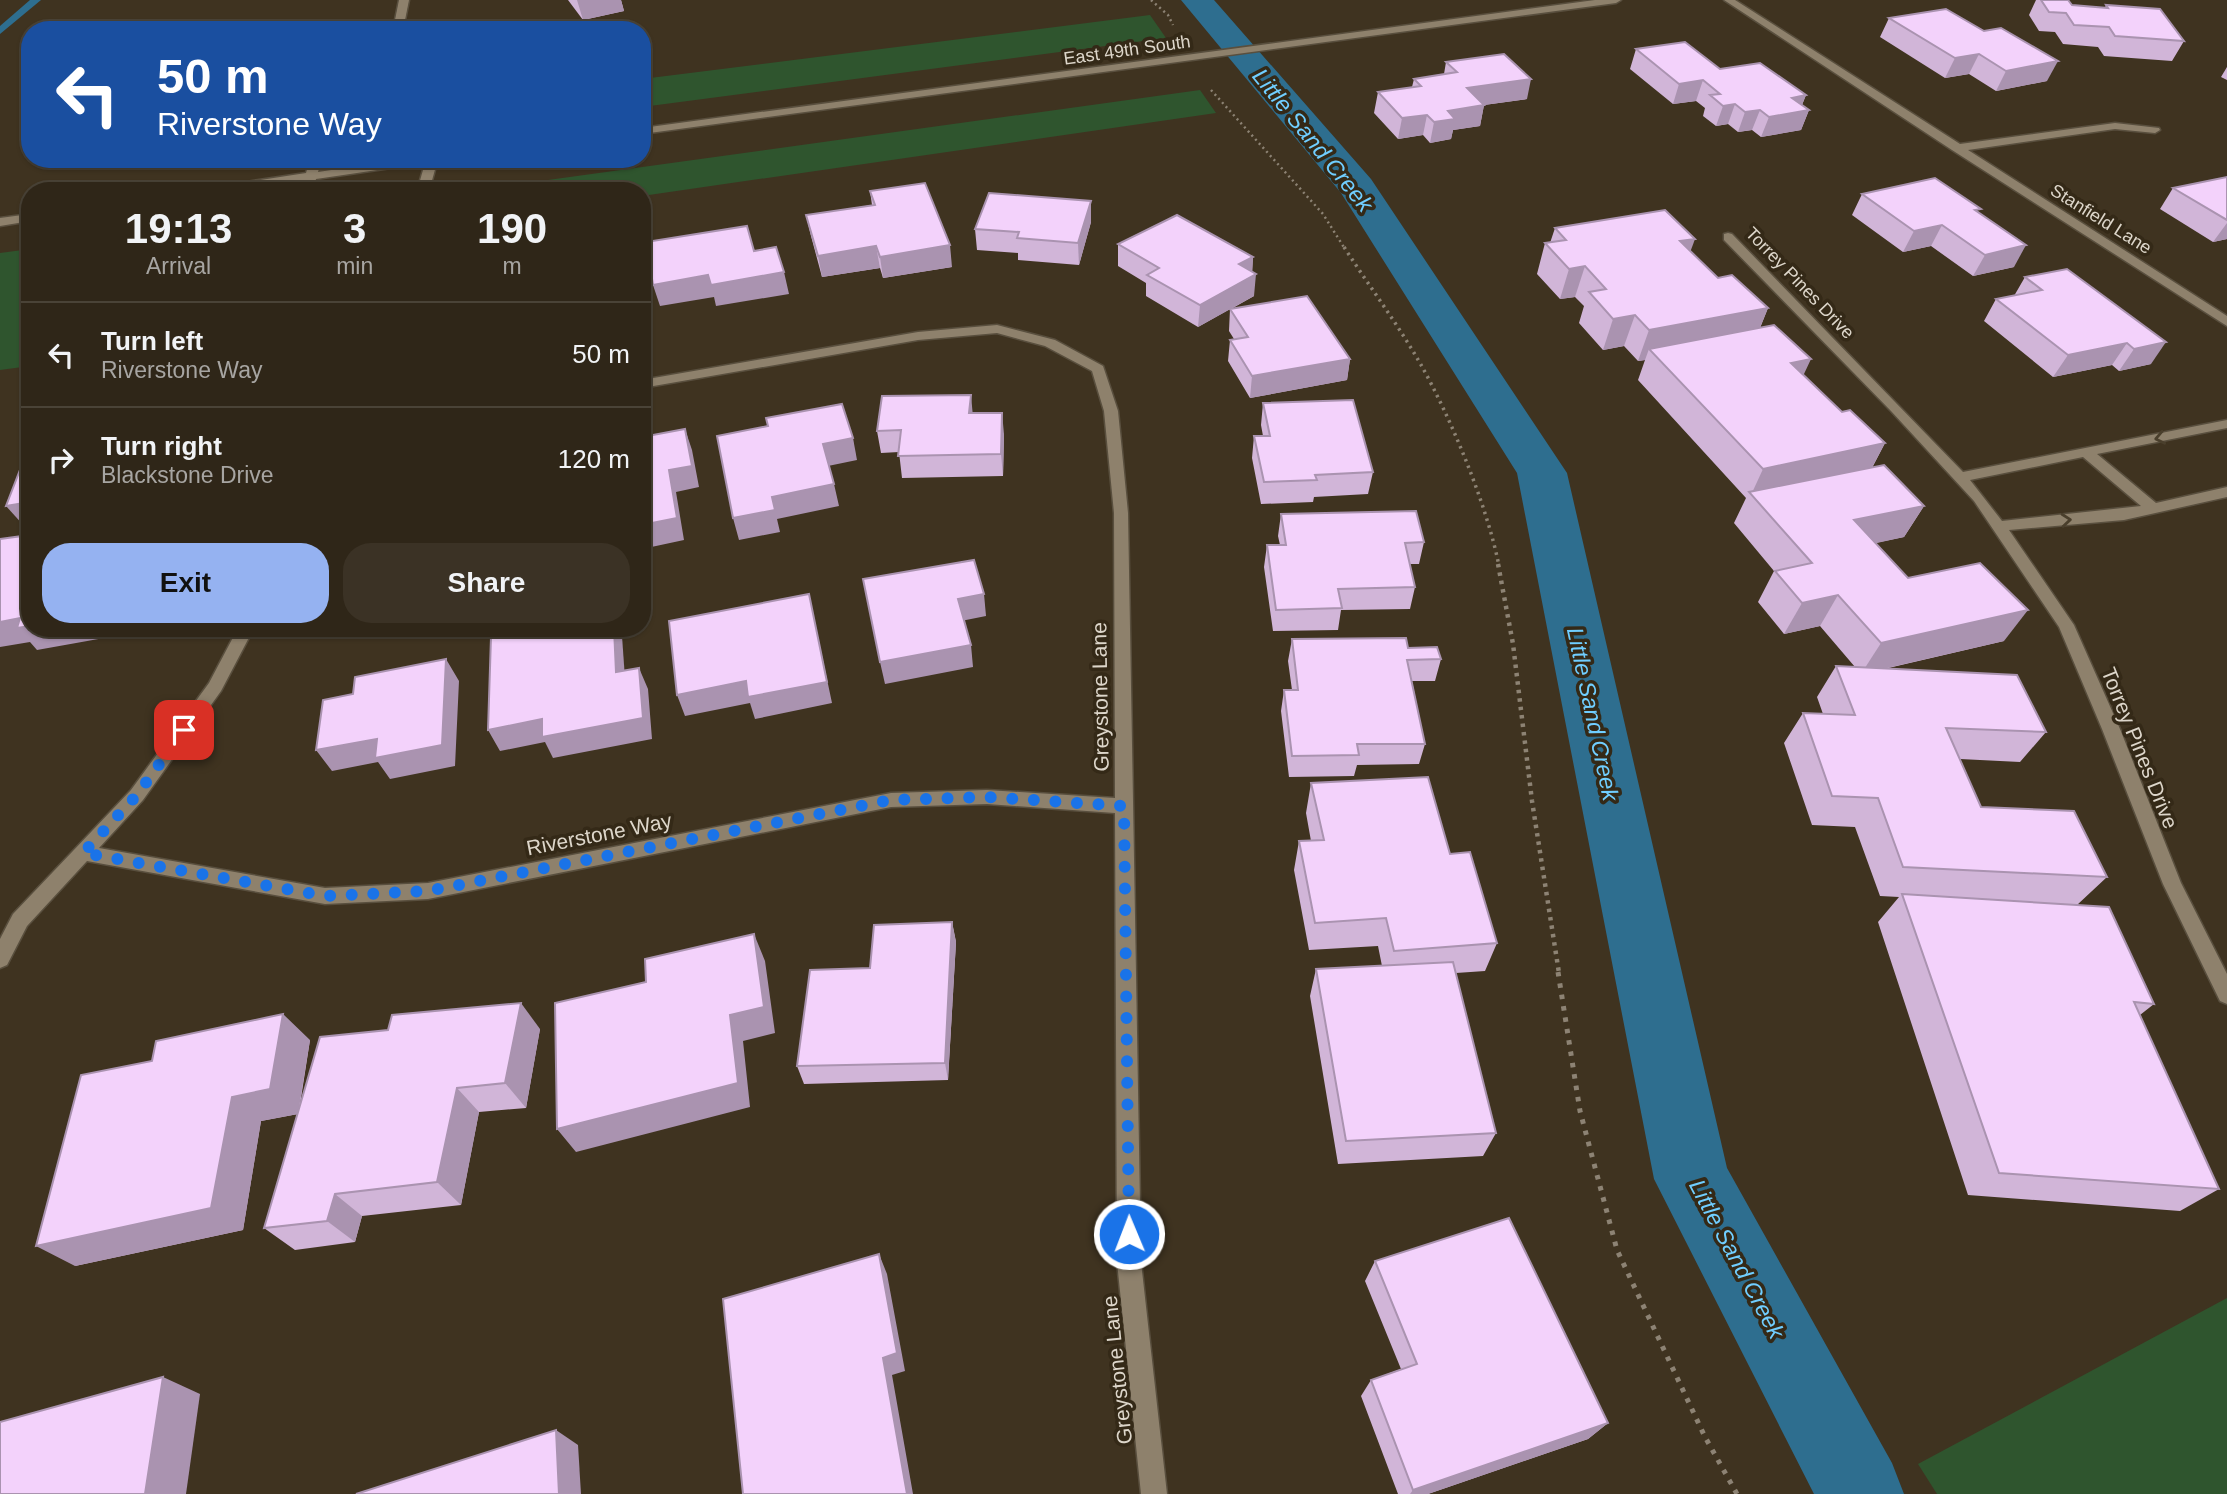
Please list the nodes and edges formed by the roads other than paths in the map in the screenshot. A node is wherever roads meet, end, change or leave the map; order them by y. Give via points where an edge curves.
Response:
1 (404, 0) edge
2 (1616, 0) edge
3 (1729, 0) edge
4 (400, 21) edge
5 (651, 130) edge
6 (2155, 130) dead end
7 (1956, 148) junction
8 (313, 168) edge
9 (363, 168) edge
10 (310, 175) junction
11 (265, 182) edge
12 (309, 182) edge
13 (21, 218) edge
14 (0, 222) edge
15 (1728, 237) dead end
16 (2227, 322) edge
17 (651, 382) edge
18 (2227, 424) edge
19 (2088, 454) junction
20 (1960, 477) junction
21 (2227, 492) edge
22 (2153, 508) junction
23 (1998, 526) junction
24 (241, 637) edge
25 (1124, 806) junction
26 (83, 853) junction
27 (0, 958) edge
28 (2227, 995) edge
29 (1153, 1494) edge

1 - 4 street
2 - 5 street, East 49th South
3 - 7 street, Stanfield Lane
6 - 7 street via 2115,126
7 - 16 street, Stanfield Lane
8 - 10 street
9 - 10 street
10 - 11 street
10 - 12 street
13 - 14 street
15 - 20 street, Torrey Pines Drive
17 - 25 street, Greystone Lane via 918,336 997,329 1050,343 1098,369 1111,411 1121,513
18 -> 19 street
19 - 20 street
19 - 22 street
20 - 23 street, Torrey Pines Drive
21 - 22 street
23 -> 22 street via 2124,515
23 - 28 street, Torrey Pines Drive via 2066,625 2172,884
24 - 26 street via 215,687 137,795
25 - 26 street, Riverstone Way via 987,797 891,800 428,891 338,895
25 - 29 street, Greystone Lane via 1129,1262
26 - 27 street via 20,920

